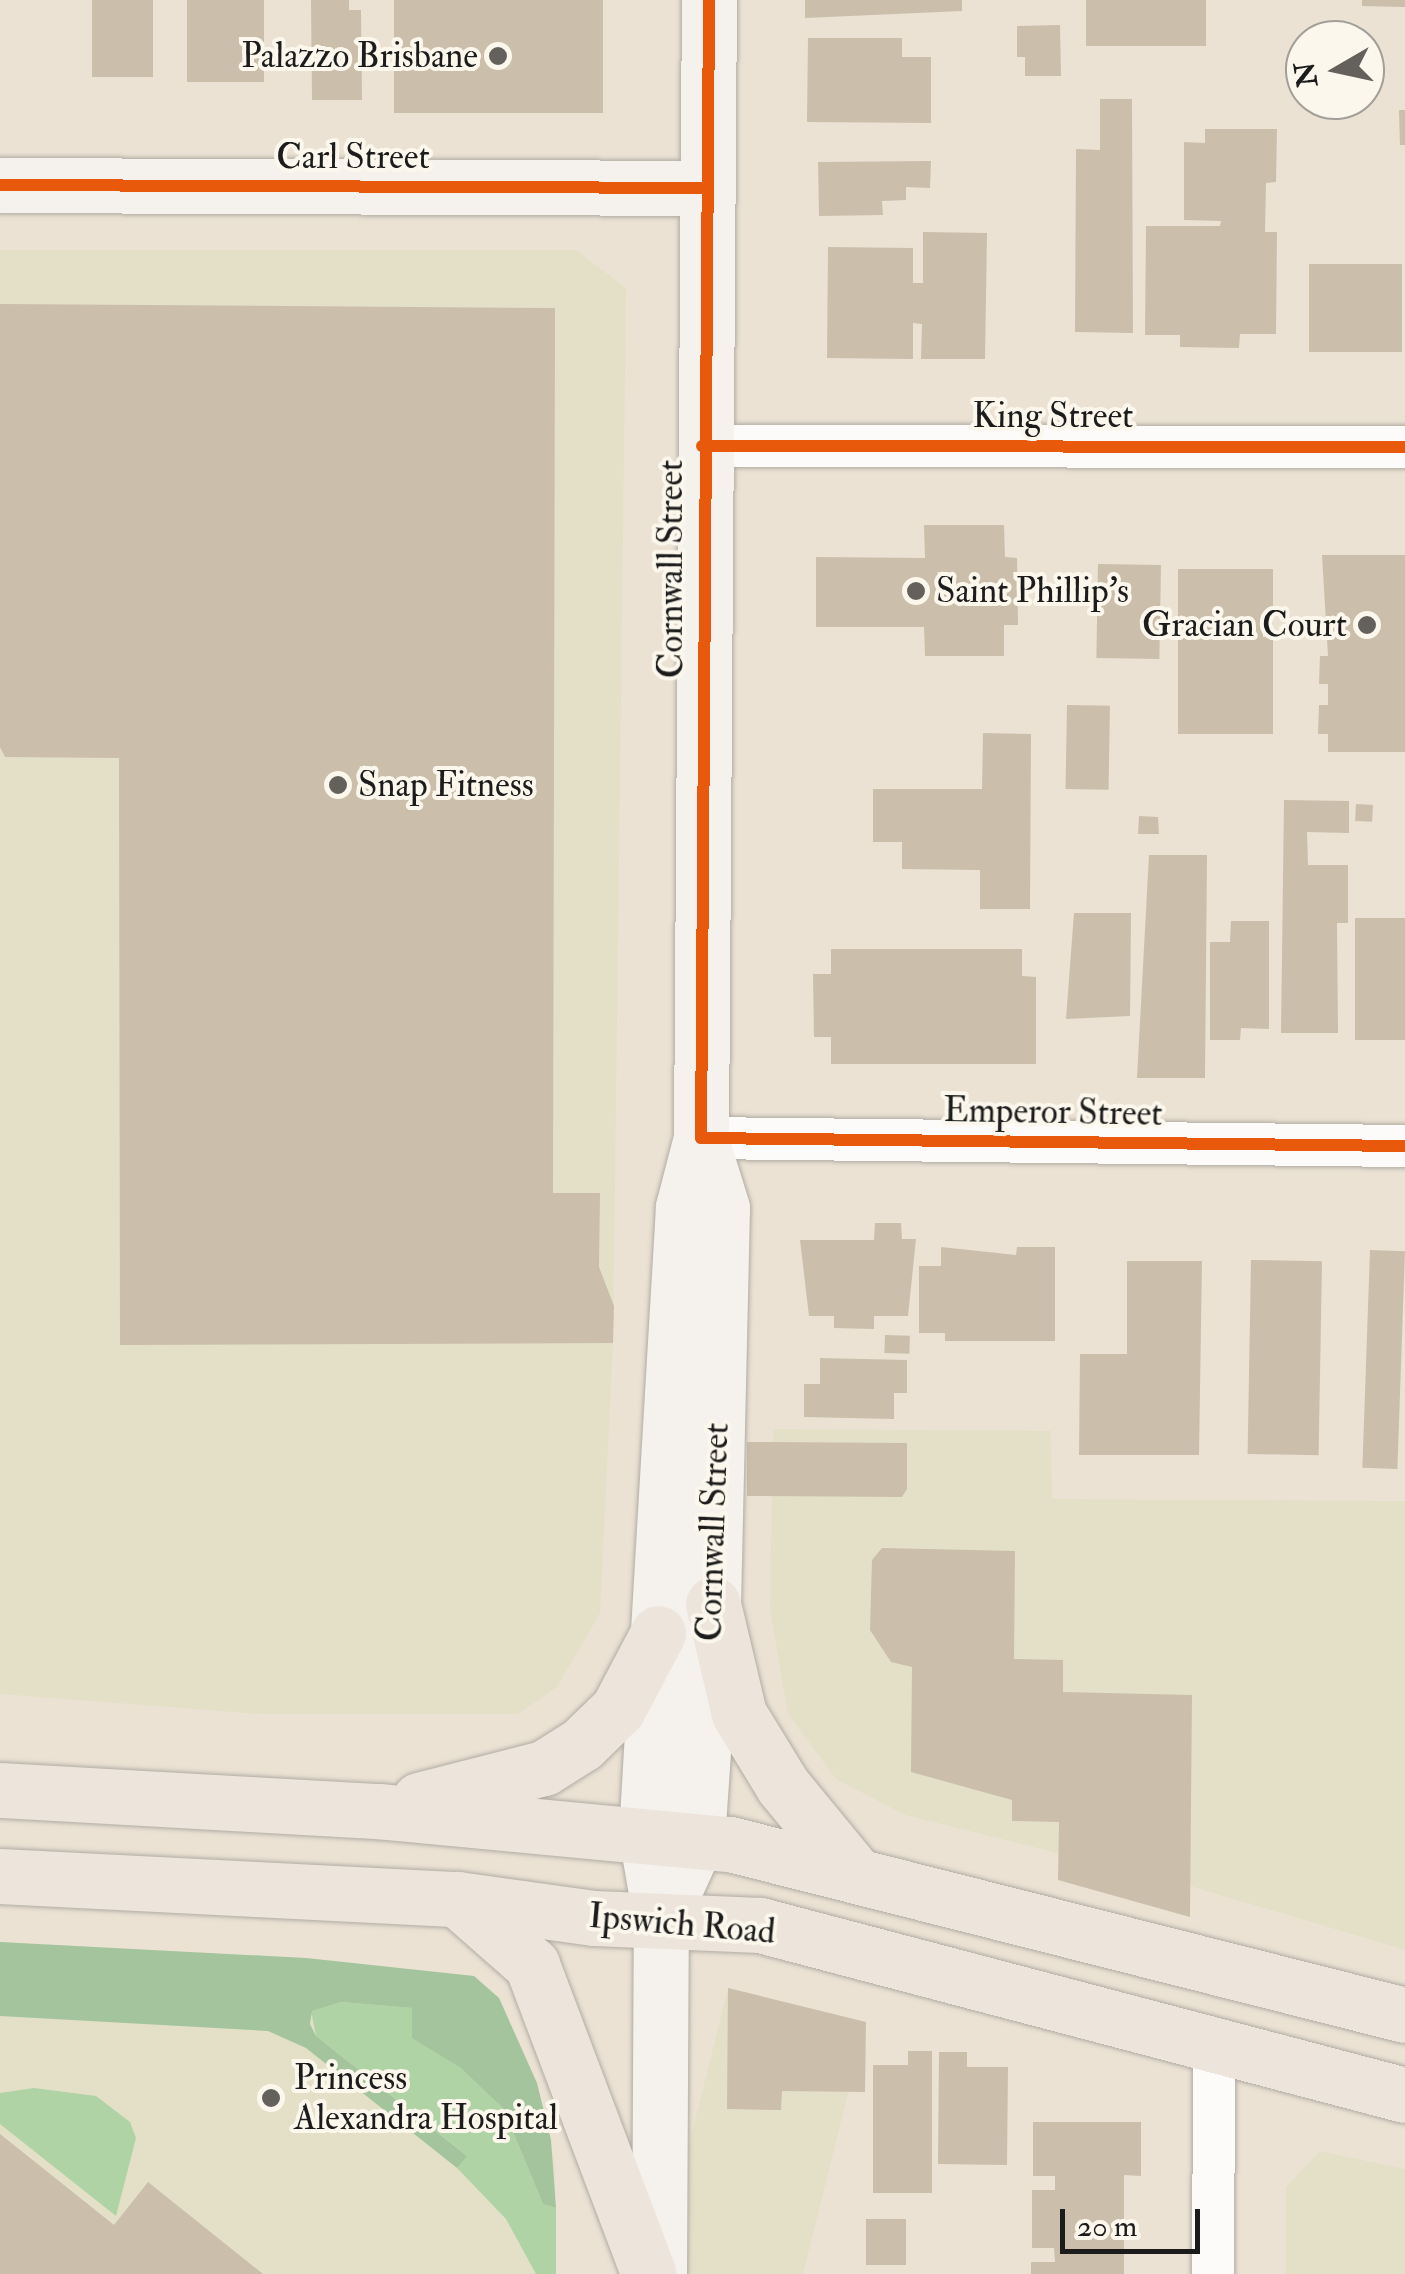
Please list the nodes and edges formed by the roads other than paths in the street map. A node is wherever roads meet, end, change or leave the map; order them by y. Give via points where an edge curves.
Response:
1 (709, 0) edge
2 (0, 184) edge
3 (706, 188) junction
4 (702, 446) junction
5 (1405, 447) edge
6 (701, 1138) junction
7 (1405, 1146) edge
8 (712, 1604) junction
9 (658, 1633) junction
10 (0, 1790) edge
11 (378, 1811) junction
12 (671, 1838) junction
13 (852, 1870) junction
14 (0, 1876) edge
15 (457, 1900) junction
16 (661, 1921) junction
17 (1405, 2015) edge
18 (1214, 2045) junction
19 (1405, 2095) edge
20 (649, 2274) edge
21 (660, 2274) edge
22 (1213, 2274) edge

1 - 3 main road, Cornwall Street
2 - 3 main road, Carl Street
3 - 4 main road, Cornwall Street
4 - 5 street, King Street
4 - 6 main road, Cornwall Street
6 - 7 street, Emperor Street
6 - 8 main road, Cornwall Street via 722,1208
6 - 9 main road, Cornwall Street via 684,1207
8 - 12 main road, Cornwall Street
8 - 13 highway via 739,1714 783,1786
9 - 11 highway via 618,1709 544,1768
9 - 12 main road, Cornwall Street
10 - 11 highway
11 - 12 highway
12 - 13 highway
12 - 16 main road, Cornwall Street
13 - 17 highway
14 - 15 highway, Ipswich Road
15 - 16 highway, Ipswich Road
15 - 20 highway via 532,1965
16 - 18 highway, Ipswich Road via 778,1930
16 - 21 main road, Cornwall Street
18 - 19 highway, Ipswich Road
18 - 22 street

